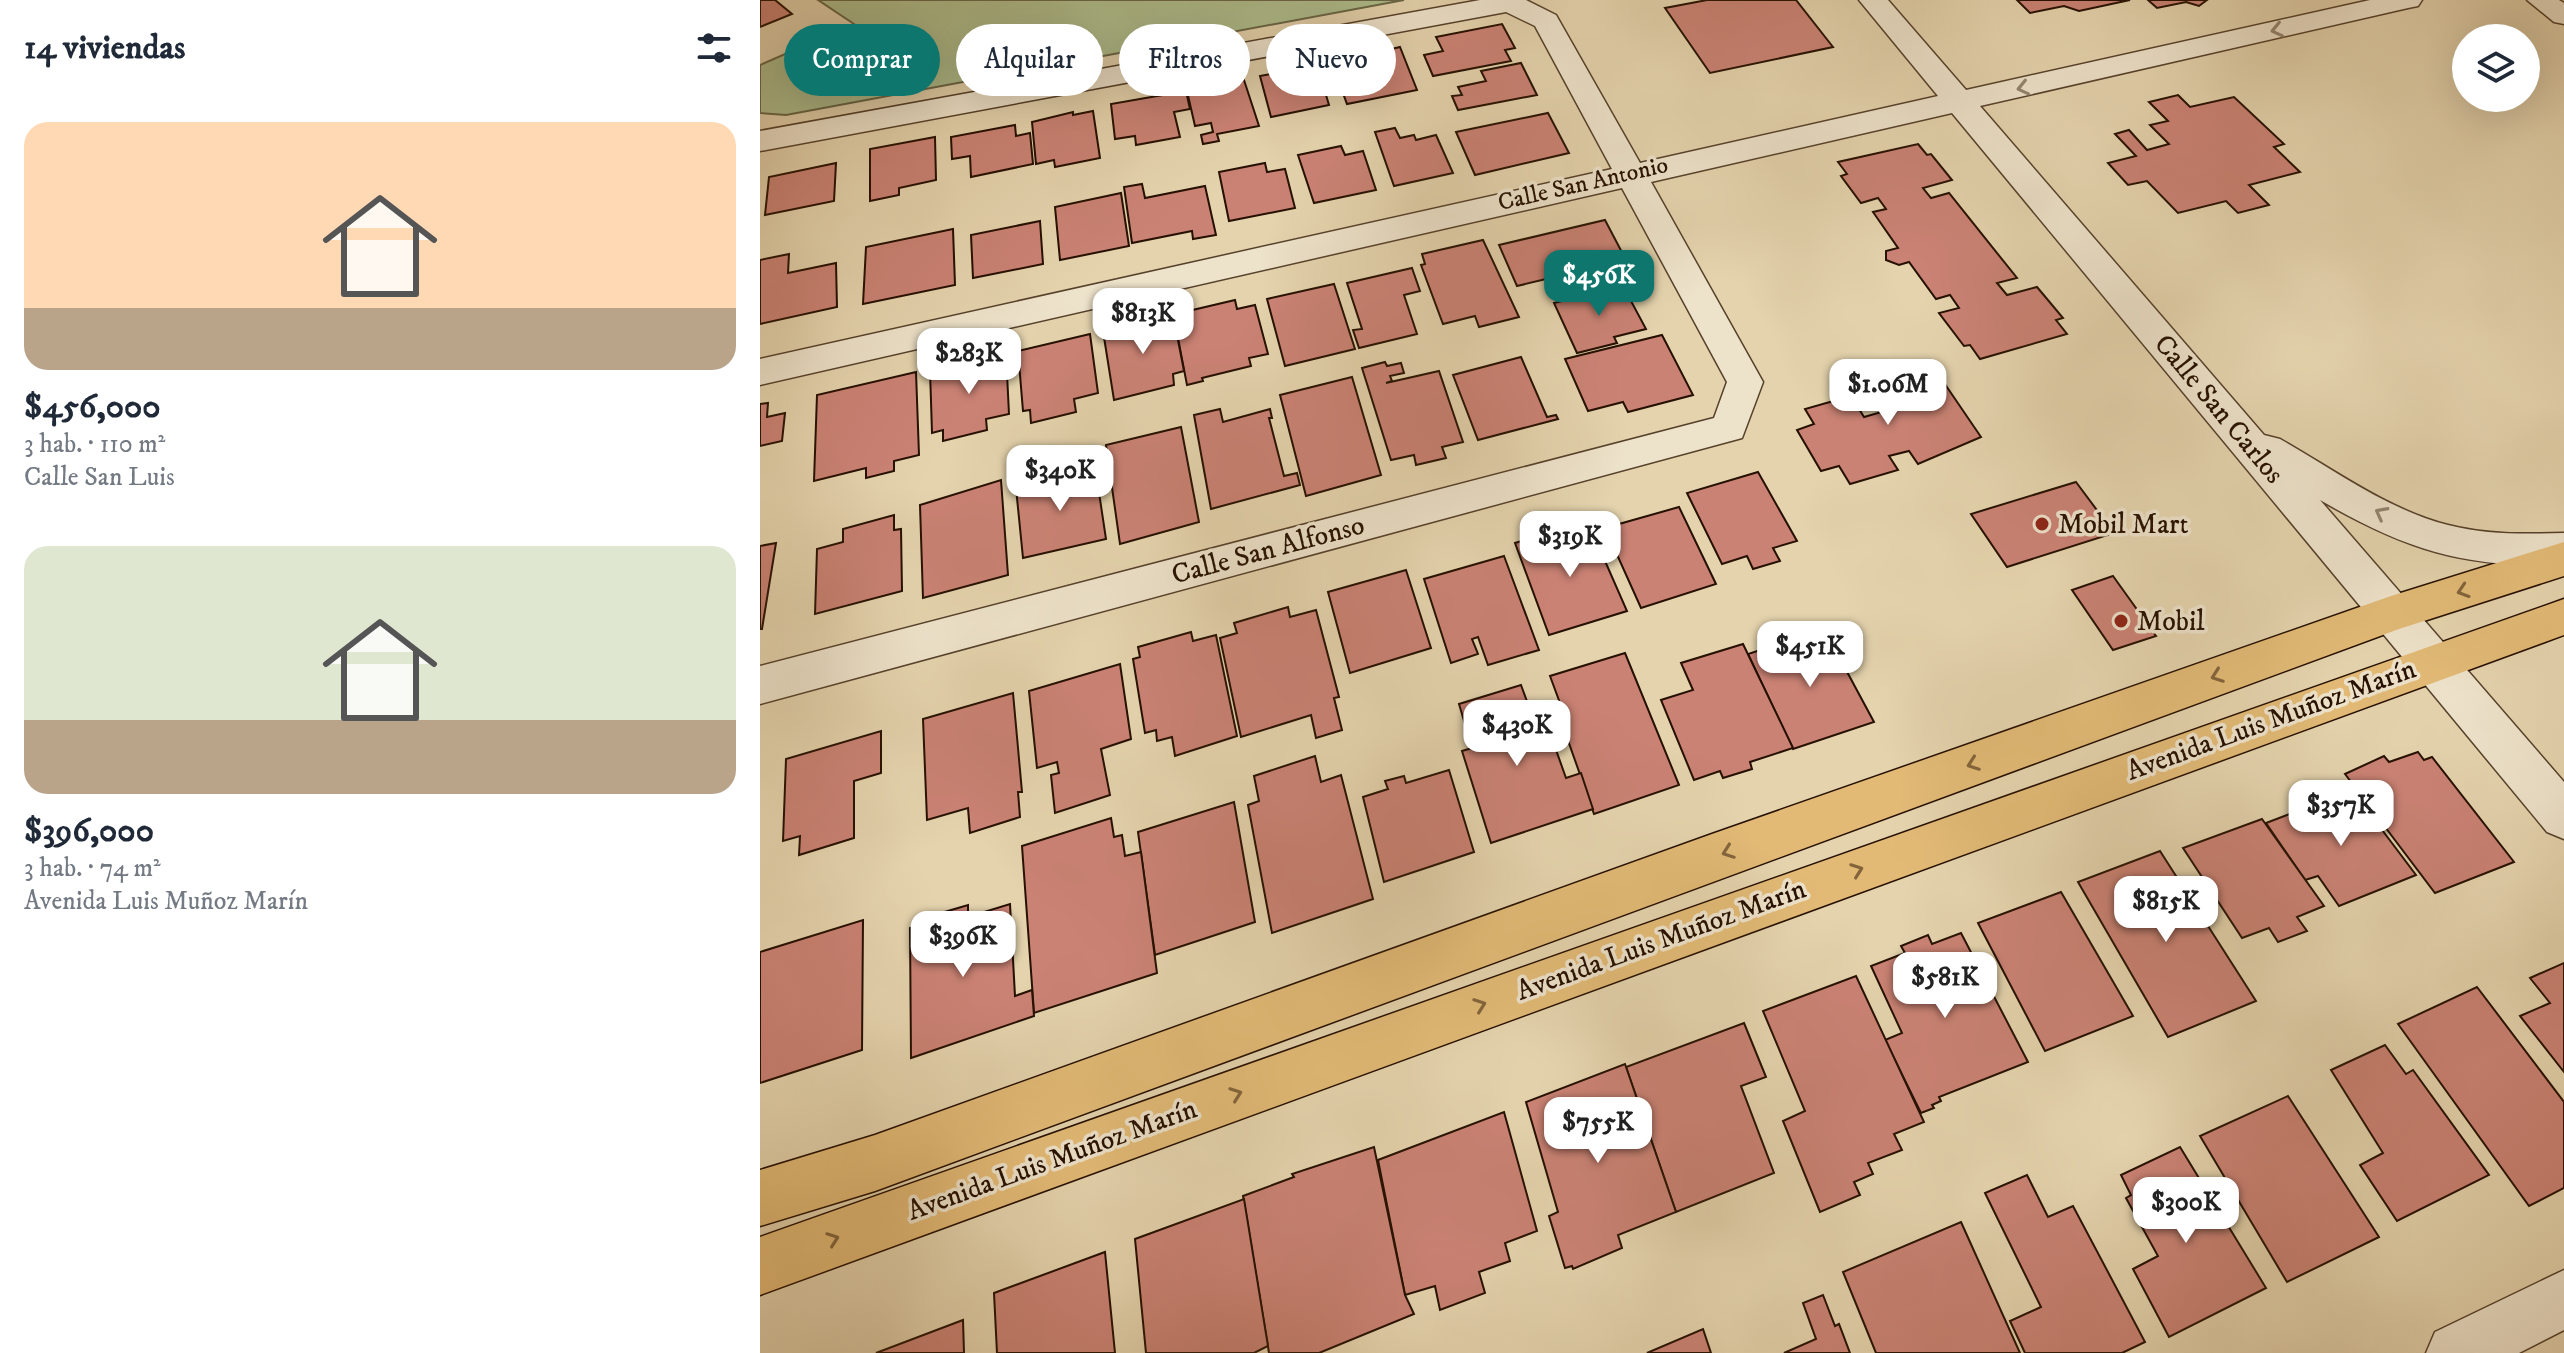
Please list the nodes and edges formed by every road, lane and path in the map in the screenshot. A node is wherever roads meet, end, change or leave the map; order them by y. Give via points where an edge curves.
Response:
1 (1873, 0) edge
2 (2408, 0) edge
3 (2541, 0) edge
4 (2564, 16) edge
5 (1961, 102) junction
6 (760, 141) edge
7 (1629, 174) junction
8 (760, 372) edge
9 (2240, 435) junction
10 (2564, 549) edge
11 (2564, 559) edge
12 (2391, 614) junction
13 (2564, 617) edge
14 (2432, 662) junction
15 (760, 685) edge
16 (2564, 817) edge
17 (760, 1198) edge
18 (760, 1266) edge
19 (2564, 1299) edge
20 (2456, 1353) edge

1 - 5 street, Calle San Carlos
2 -> 5 street, Calle San Antonio
3 - 4 street
5 - 7 street, Calle San Antonio
5 - 9 street, Calle San Carlos
6 - 7 street via 1510,3 1546,21
7 - 8 street, Calle San Antonio
7 - 15 street, Calle San Alfonso via 1745,382 1729,428
10 -> 9 street via 2507,550 2447,541 2396,521
9 - 12 street, Calle San Carlos
11 -> 12 main road, Avenida Luis Muñoz Marín
12 - 14 street, Calle San Carlos
12 -> 17 main road, Avenida Luis Muñoz Marín via 875,1163
13 - 14 main road, Avenida Luis Muñoz Marín
14 - 16 street, Calle San Carlos
18 -> 14 main road, Avenida Luis Muñoz Marín
19 - 20 street

